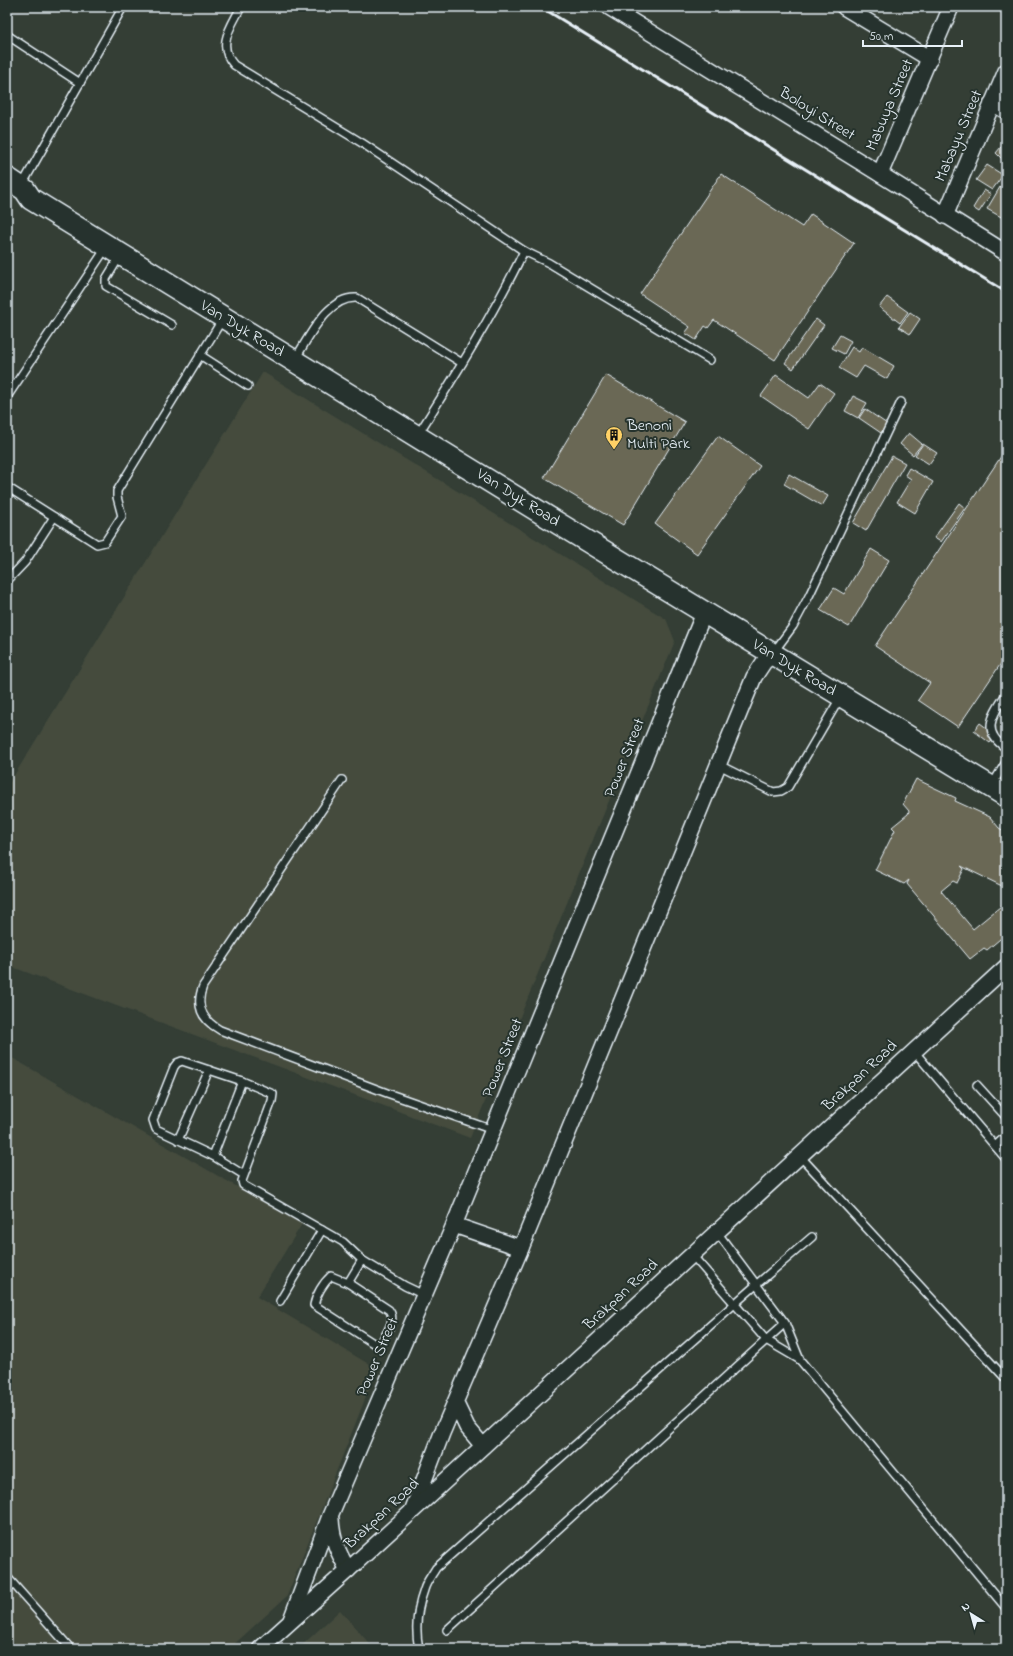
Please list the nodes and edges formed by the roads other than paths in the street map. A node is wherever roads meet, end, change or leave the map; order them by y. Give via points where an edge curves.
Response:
1 (124, 7) edge
2 (241, 7) edge
3 (608, 7) edge
4 (844, 7) edge
5 (951, 7) edge
6 (7, 35) edge
7 (930, 59) junction
8 (1006, 71) edge
9 (80, 83) junction
10 (992, 103) junction
11 (1006, 111) edge
12 (880, 174) junction
13 (17, 189) edge
14 (945, 216) junction
15 (114, 250) junction
16 (524, 251) junction
17 (1006, 253) edge
18 (223, 318) junction
19 (172, 325) dead end
20 (200, 355) junction
21 (710, 360) dead end
22 (294, 361) junction
23 (462, 363) junction
24 (248, 386) dead end
25 (7, 397) edge
26 (901, 402) dead end
27 (416, 436) junction
28 (7, 487) edge
29 (54, 517) junction
30 (7, 581) edge
31 (704, 613) junction
32 (772, 655) junction
33 (1006, 694) edge
34 (841, 697) junction
35 (1006, 748) edge
36 (1006, 762) edge
37 (719, 765) junction
38 (342, 780) dead end
39 (999, 792) edge
40 (1006, 967) edge
41 (914, 1051) junction
42 (208, 1070) junction
43 (242, 1081) junction
44 (977, 1085) dead end
45 (1006, 1117) edge
46 (493, 1130) junction
47 (1006, 1136) edge
48 (178, 1140) junction
49 (994, 1146) junction
50 (213, 1156) junction
51 (800, 1156) junction
52 (1006, 1159) edge
53 (244, 1175) junction
54 (454, 1225) junction
55 (322, 1230) junction
56 (717, 1232) junction
57 (812, 1237) dead end
58 (521, 1248) junction
59 (692, 1255) junction
60 (362, 1260) junction
61 (348, 1282) junction
62 (757, 1284) junction
63 (424, 1295) junction
64 (280, 1301) dead end
65 (735, 1305) junction
66 (785, 1323) junction
67 (766, 1340) junction
68 (800, 1360) junction
69 (1006, 1379) edge
70 (456, 1404) junction
71 (483, 1446) junction
72 (412, 1511) junction
73 (330, 1516) junction
74 (348, 1570) junction
75 (9, 1579) dead end
76 (1006, 1608) edge
77 (291, 1620) junction
78 (446, 1630) dead end
79 (71, 1649) edge
80 (260, 1649) edge
81 (419, 1649) edge

1 - 9 lane
2 - 16 lane via 225,40 226,54 234,65 362,143
3 - 12 street, Boloyi Street
4 - 7 street
5 - 7 street, Mabuya Street
6 - 9 lane
7 - 12 street, Mabuya Street
8 - 10 street, Mabayu Street
9 - 13 lane
10 - 11 street
10 - 14 street, Mabayu Street
12 - 14 street, Boloyi Street
13 - 15 main road, Van Dyk Road
14 - 17 street, Boloyi Street
15 - 18 main road, Van Dyk Road
15 - 19 lane via 106,286
15 - 25 lane
16 - 21 lane via 549,263
16 - 23 lane via 514,274
18 - 20 lane
18 - 22 main road, Van Dyk Road
20 - 24 lane
20 - 29 lane via 117,492 122,516 105,542 97,544
22 - 23 lane via 330,307 350,297 357,298
22 - 27 main road, Van Dyk Road
23 - 27 lane
26 - 32 lane via 809,596 793,626
27 - 31 main road, Van Dyk Road
28 - 29 lane
29 - 30 lane via 25,562
31 - 32 main road, Van Dyk Road
31 - 46 street, Power Street
32 - 34 main road, Van Dyk Road
32 - 37 street via 754,678
33 - 35 lane via 992,718 991,725 994,738
34 - 37 lane via 788,787 781,791 773,792
34 - 39 main road, Van Dyk Road
36 - 39 lane
37 - 58 street
38 - 46 lane via 203,986 200,993 200,1010 204,1018 220,1030
40 - 41 street, Brakpan Road
41 - 49 lane
41 - 51 street, Brakpan Road
42 - 43 lane
42 - 48 lane
42 - 48 lane via 182,1061 174,1067 154,1120 156,1129
43 - 50 lane
43 - 53 lane via 271,1092 273,1097
44 - 45 lane
46 - 54 street, Power Street
47 - 49 lane
48 - 50 lane
49 - 52 lane
50 - 53 lane
51 - 56 street, Brakpan Road
51 - 69 lane
53 - 55 lane via 243,1185 247,1189
54 - 58 street
54 - 63 street, Power Street
55 - 60 lane via 343,1242
55 - 64 lane
56 - 59 street, Brakpan Road
56 - 62 lane
57 - 62 lane
58 - 70 street
59 - 65 lane
59 - 71 street, Brakpan Road
60 - 61 lane
60 - 63 lane
61 - 61 lane via 392,1314 392,1320 378,1345 314,1305 326,1280 331,1276
62 - 65 lane
62 - 66 lane
63 - 73 street, Power Street
65 - 67 lane
65 - 81 lane via 436,1568 424,1589 418,1612 416,1636
66 - 67 lane
66 - 68 lane
67 - 68 lane
67 - 78 lane
68 - 76 lane
70 - 71 street via 467,1426
70 - 72 street
71 - 72 street, Brakpan Road
72 - 74 street, Brakpan Road
73 - 74 street via 332,1536
73 - 77 street, Power Street
74 - 77 street, Brakpan Road
75 - 79 lane
77 - 80 street, Brakpan Road

